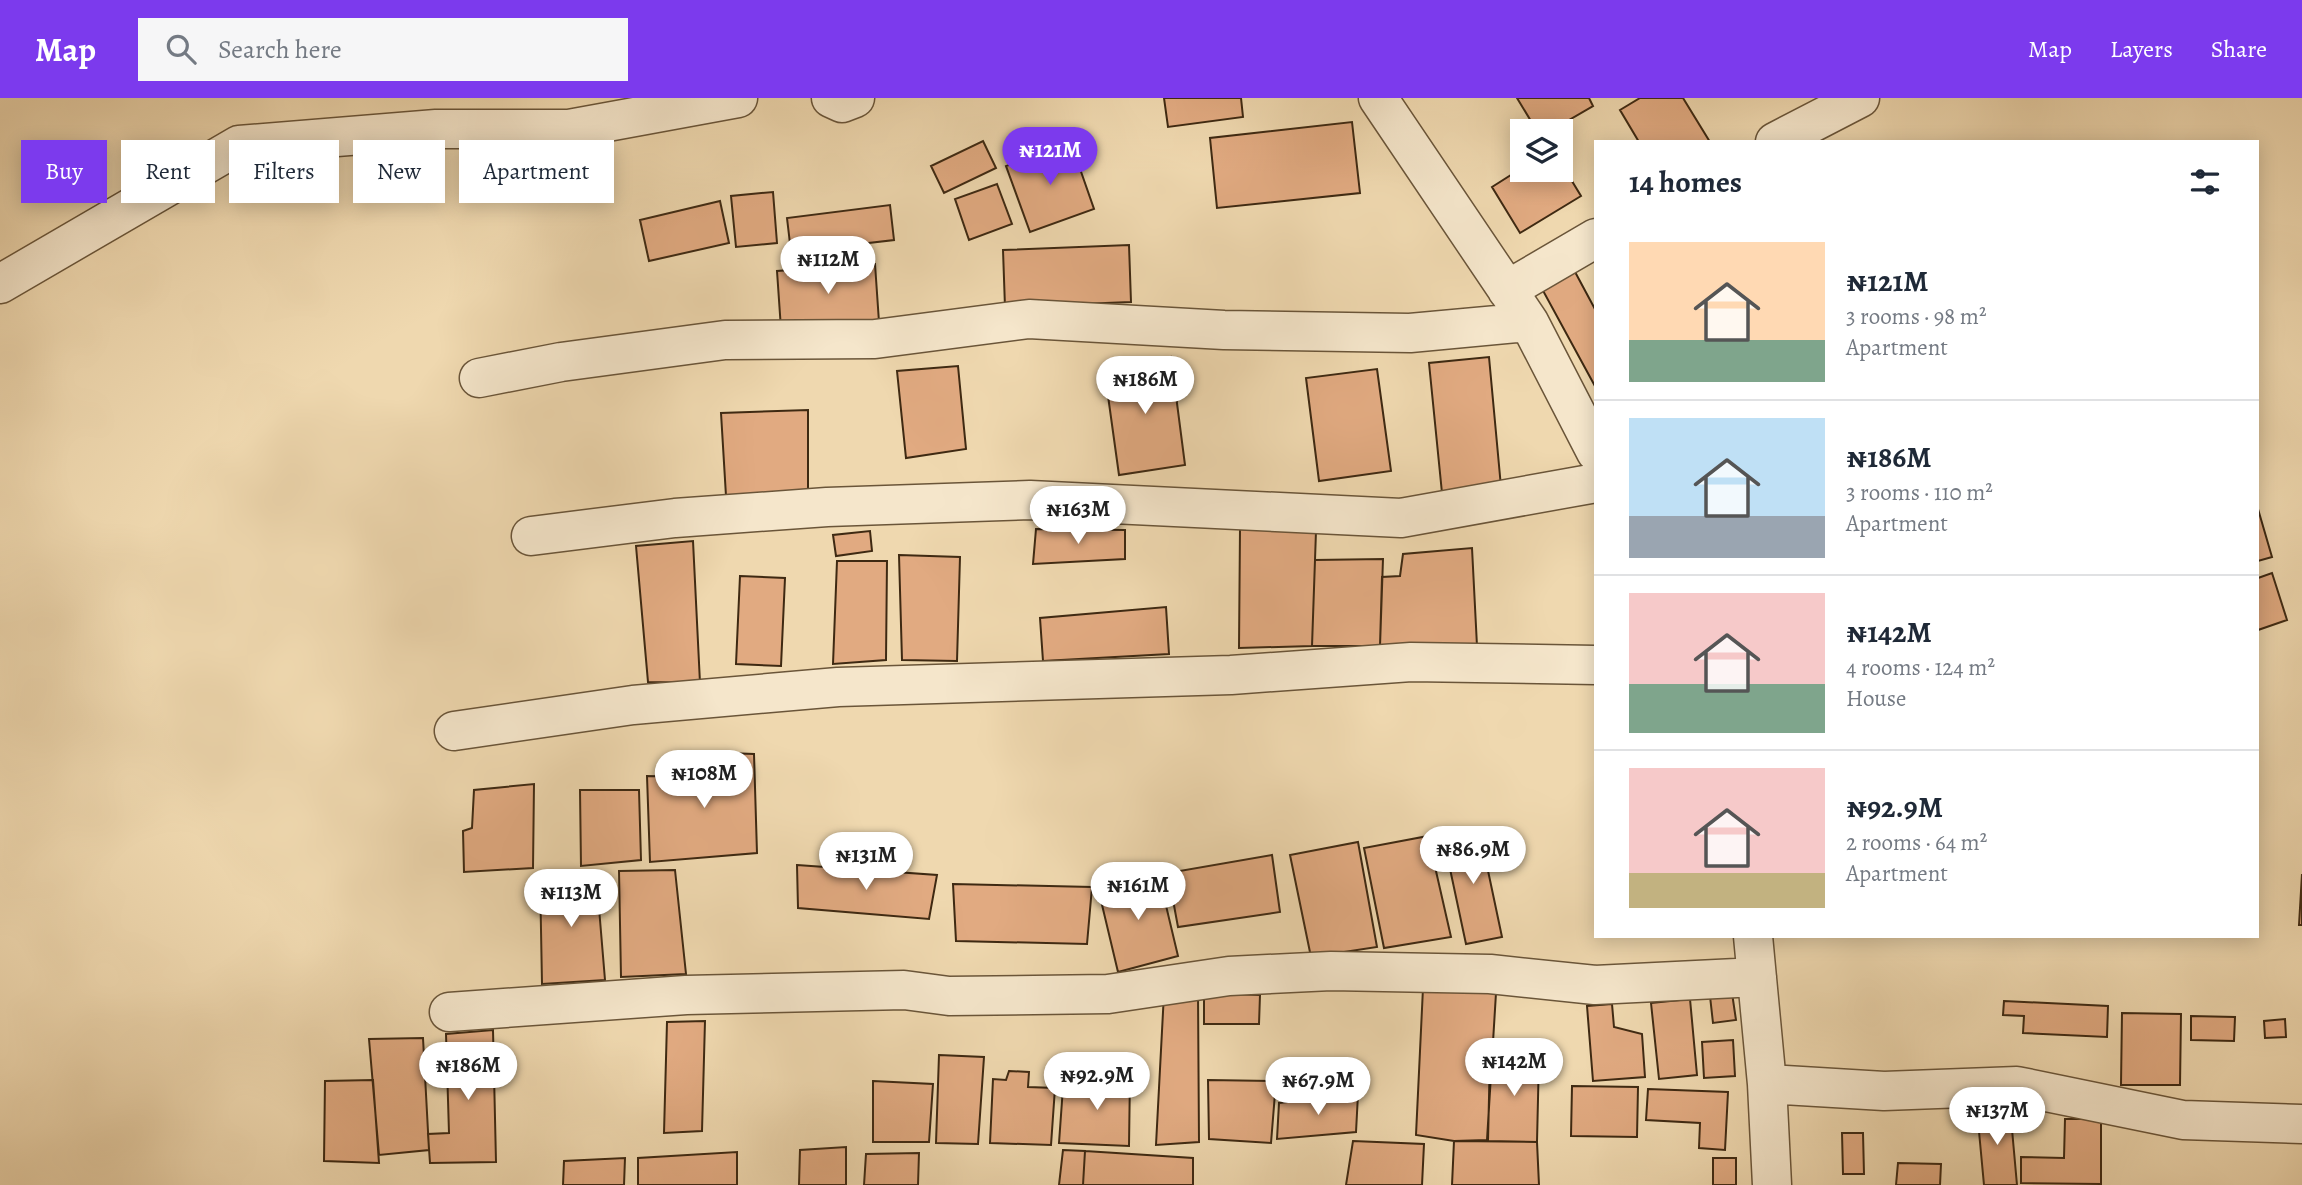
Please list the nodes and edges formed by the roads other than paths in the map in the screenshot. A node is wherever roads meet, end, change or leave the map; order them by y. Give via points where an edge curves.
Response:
1 (738, 98) edge
2 (831, 98) edge
3 (855, 98) edge
4 (1378, 98) edge
5 (1860, 98) edge
6 (1779, 140) edge
7 (1594, 239) edge
8 (0, 284) edge
9 (1507, 290) junction
10 (1529, 322) junction
11 (478, 378) dead end
12 (1594, 448) edge
13 (1594, 483) edge
14 (531, 536) dead end
15 (1594, 665) edge
16 (454, 732) dead end
17 (1753, 938) edge
18 (1757, 976) junction
19 (449, 1012) dead end
20 (1767, 1084) junction
21 (2302, 1124) edge
22 (1772, 1185) edge

1 - 8 street via 569,129 436,129 239,145
2 - 3 street via 842,103
4 - 9 street
5 - 6 street
7 - 9 street
9 - 10 street
10 - 11 street via 1410,333 1224,330 1029,319 875,339 725,340
10 - 12 street
13 - 14 street via 1401,518 1031,500 675,517
15 - 16 street via 1411,663 1231,675 838,687 633,705
17 - 18 street
18 - 19 street via 1595,985 1490,974 1331,971 1229,976 1108,994 949,996 904,990 686,995
18 - 20 street
20 - 21 street via 1884,1091 2017,1086 2183,1120
20 - 22 street

